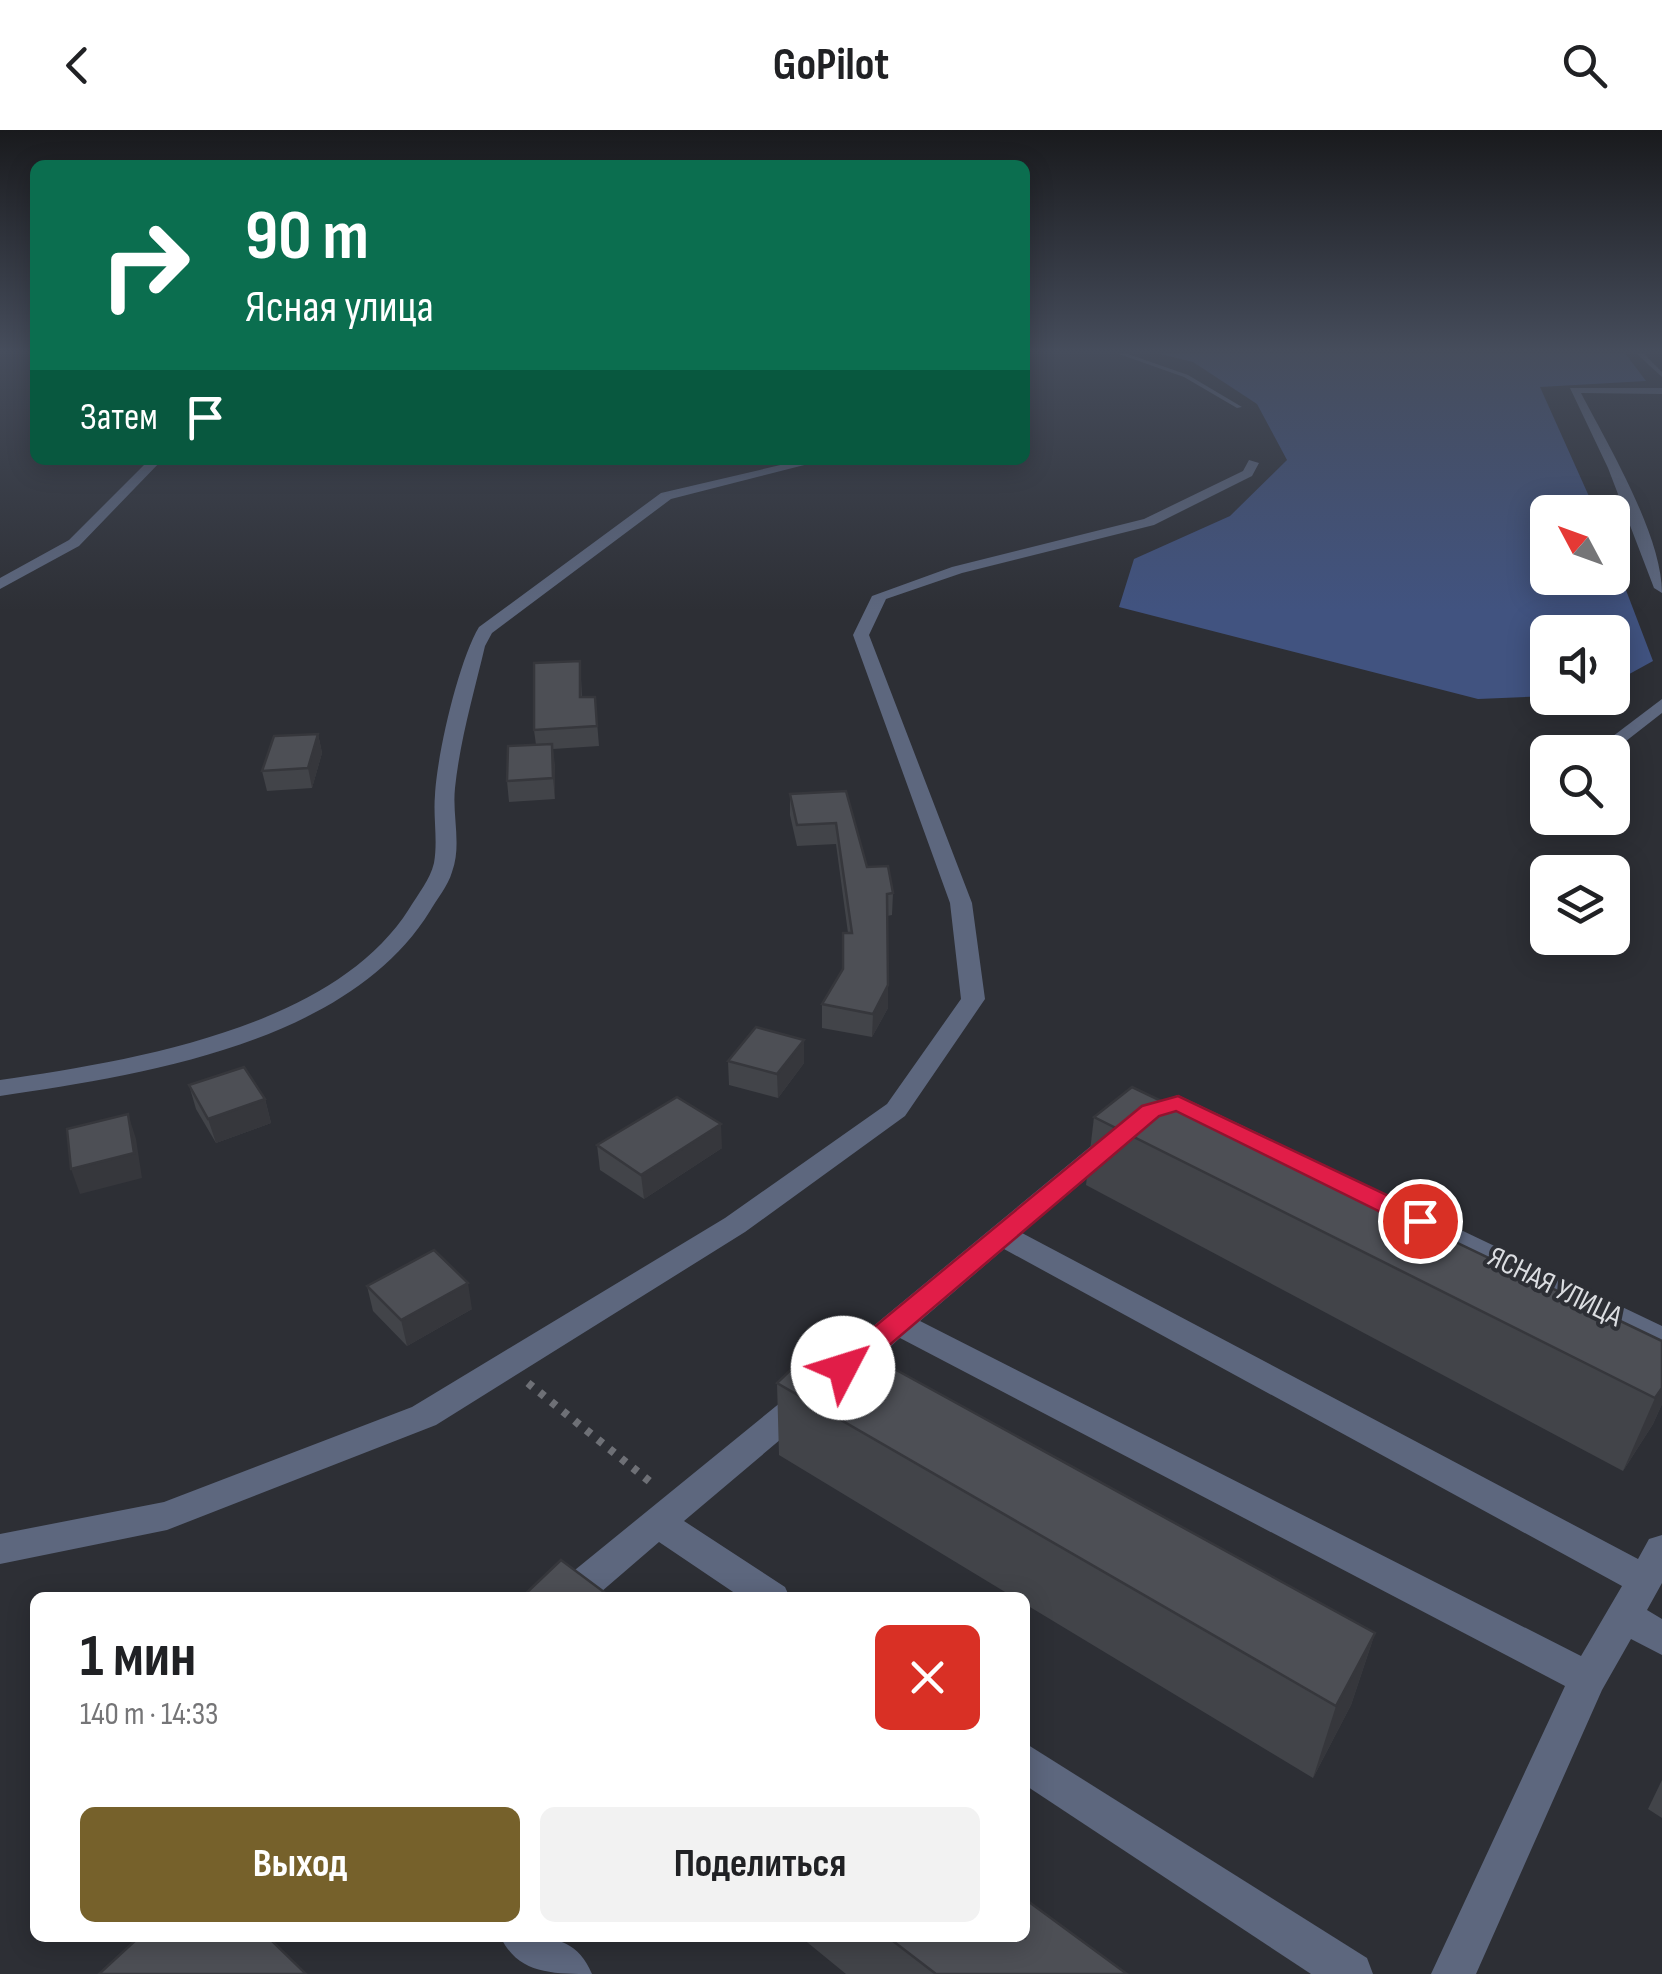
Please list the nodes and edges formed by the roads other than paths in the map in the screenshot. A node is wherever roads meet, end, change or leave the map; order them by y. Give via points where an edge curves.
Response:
1 (1599, 439) edge
2 (1253, 463) dead end
3 (151, 465) edge
4 (794, 465) edge
5 (0, 584) edge
6 (1662, 588) edge
7 (1662, 704) edge
8 (1623, 735) edge
9 (0, 1088) edge
10 (1002, 1235) junction
11 (898, 1323) junction
12 (1662, 1339) edge
13 (668, 1514) junction
14 (0, 1549) edge
15 (1654, 1565) edge
16 (574, 1592) edge
17 (765, 1592) edge
18 (1624, 1616) junction
19 (1662, 1638) edge
20 (1588, 1679) junction
21 (1030, 1765) edge
22 (528, 1942) edge
23 (1455, 1973) edge
24 (570, 1974) edge
25 (1352, 1974) edge

1 - 6 street
2 - 14 street via 1248,473 1149,522 880,596 860,635 961,903 973,999 896,1110 736,1225 424,1416 167,1516
3 - 5 street via 74,543
4 - 9 street via 666,496 485,630 445,789 442,874 414,919 359,972 317,1003 238,1038 94,1075
7 - 8 street
10 - 11 street
10 - 12 street, ЯСНАЯ УЛИЦА via 1151,1111 1178,1103
10 - 15 street
11 - 13 street
11 - 20 street
13 - 16 street
13 - 17 street
15 - 18 street
18 - 19 street
18 - 20 street
20 - 23 street
21 - 25 street
22 - 24 street

